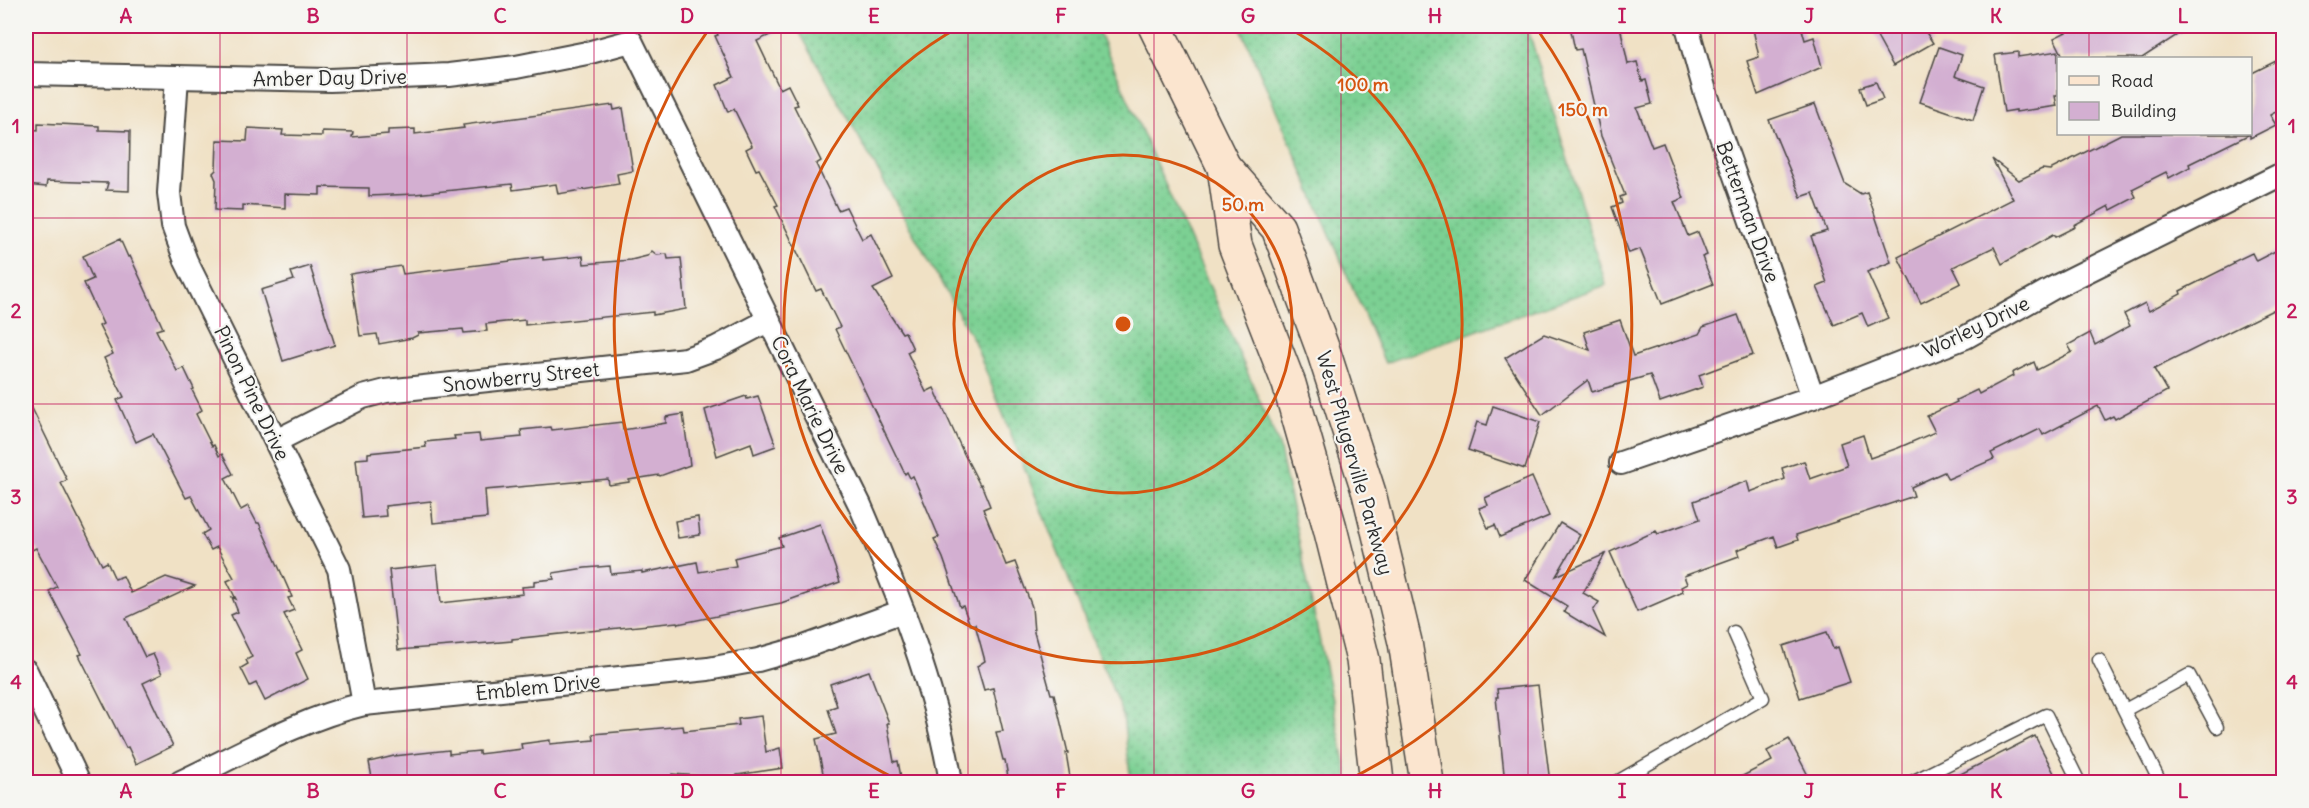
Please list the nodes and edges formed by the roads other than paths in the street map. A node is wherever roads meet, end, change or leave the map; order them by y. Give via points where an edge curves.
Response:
1 (1155, 26) edge
2 (1687, 26) edge
3 (631, 41) joint
4 (26, 74) edge
5 (177, 77) junction
6 (1224, 167) junction
7 (2283, 173) edge
8 (769, 320) junction
9 (1813, 397) junction
10 (276, 441) junction
11 (1621, 463) dead end
12 (903, 611) junction
13 (1734, 632) dead end
14 (2099, 660) dead end
15 (26, 672) edge
16 (364, 704) junction
17 (2125, 710) junction
18 (2217, 727) dead end
19 (80, 783) edge
20 (181, 783) edge
21 (951, 783) edge
22 (1377, 783) edge
23 (1427, 783) edge
24 (1617, 783) edge
25 (1912, 783) edge
26 (2079, 783) edge
27 (2160, 783) edge

1 - 6 main road, West Pflugerville Parkway
2 - 9 street, Betterman Drive via 1705,91
3 - 5 street, Amber Day Drive via 587,54 449,75 330,80
3 - 8 street, Cora Marie Drive
4 - 5 street, Amber Day Drive
5 - 10 street, Pinon Pine Drive via 169,176 173,226 186,261
6 - 22 main road, West Pflugerville Parkway via 1235,245 1289,384 1358,638
6 - 23 main road, West Pflugerville Parkway via 1278,228 1323,350 1369,493 1402,630
7 - 9 street, Worley Drive via 2053,288 1965,337
8 - 10 street, Snowberry Street via 686,359 386,391 354,402
8 - 12 street, Cora Marie Drive via 860,505
9 - 11 street, Worley Drive
10 - 16 street, Pinon Pine Drive via 339,569
12 - 16 street, Emblem Drive via 804,647 708,669
12 - 21 street, Cora Marie Drive via 928,687
13 - 24 lane via 1763,698
14 - 17 lane
15 - 19 street
16 - 20 street, Emblem Drive via 277,735
17 - 18 lane via 2189,675
17 - 27 lane
25 - 26 lane via 2046,715

